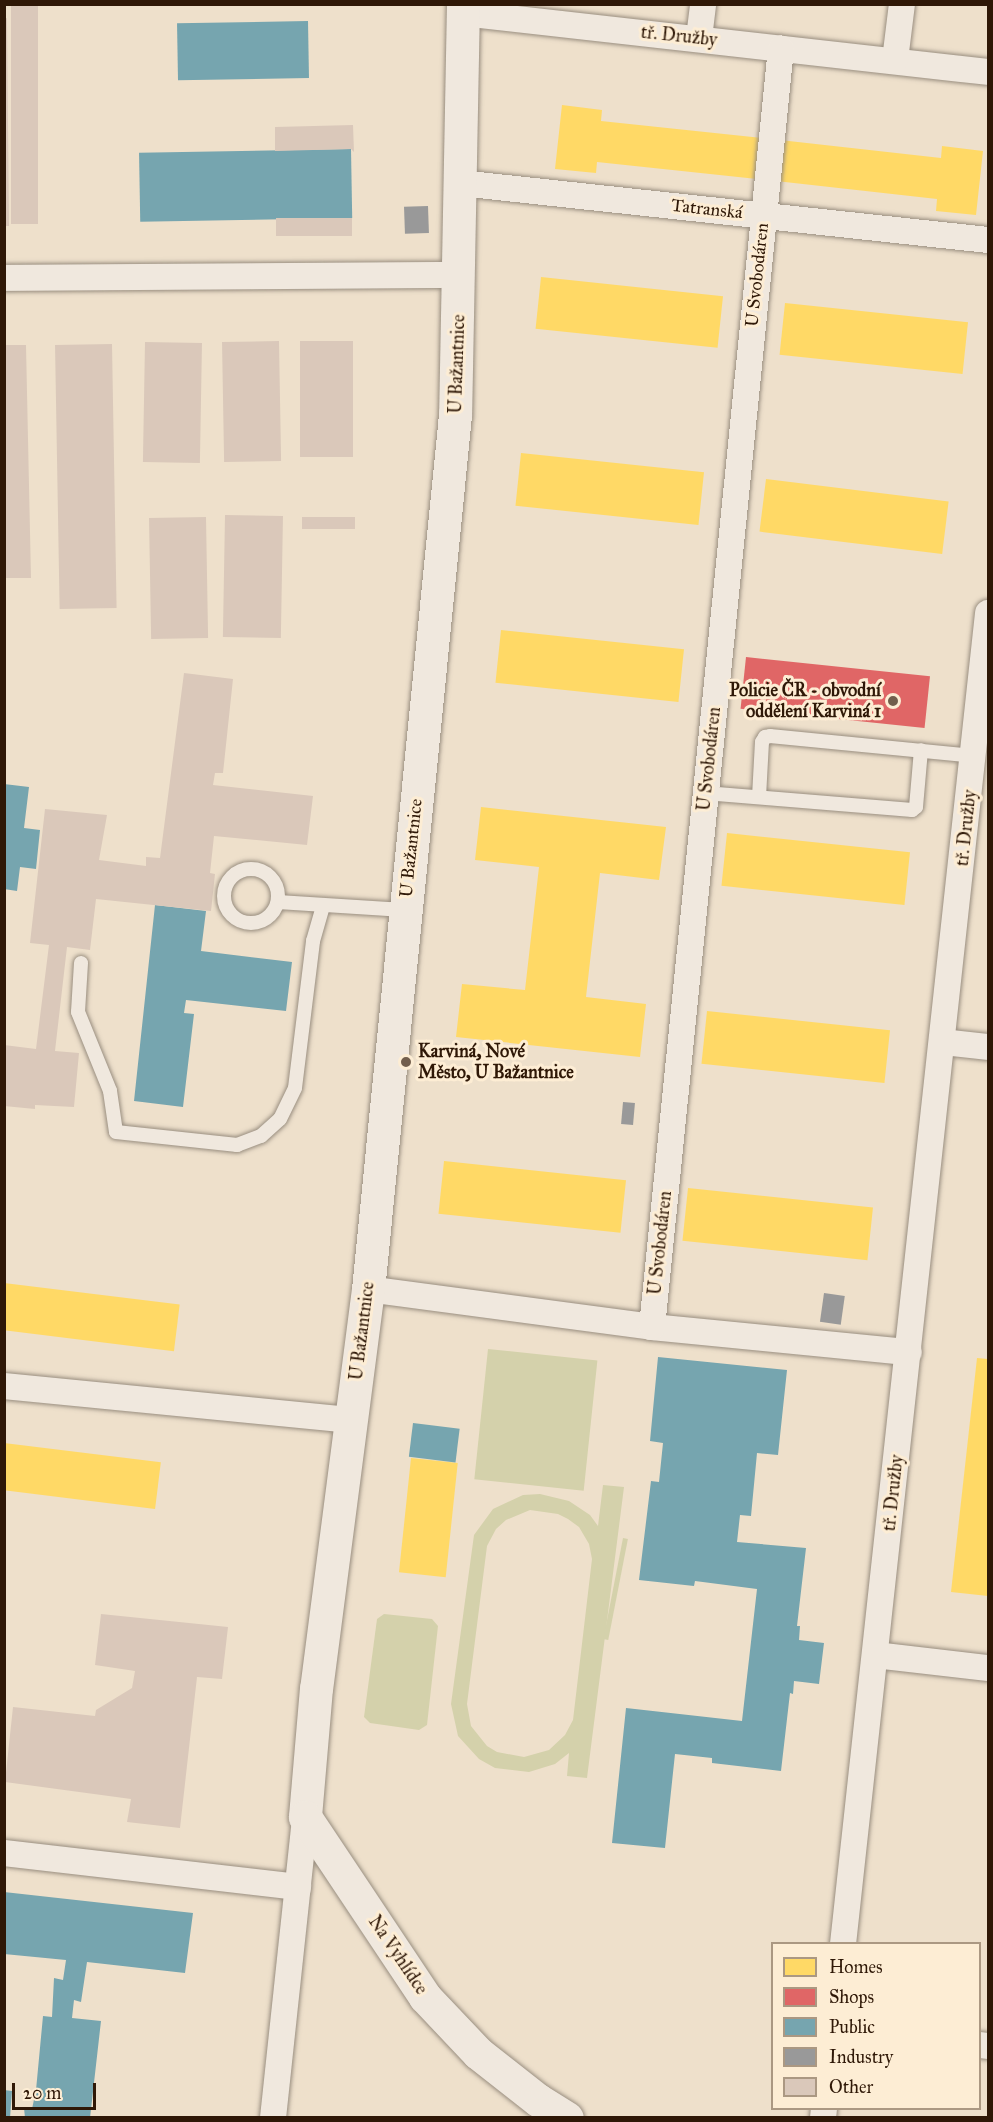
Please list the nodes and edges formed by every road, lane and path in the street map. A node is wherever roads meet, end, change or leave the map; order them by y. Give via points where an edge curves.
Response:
1 (703, 4) edge
2 (902, 4) edge
3 (463, 9) edge
4 (699, 38) junction
5 (782, 48) junction
6 (895, 60) junction
7 (988, 72) edge
8 (460, 183) junction
9 (763, 214) junction
10 (988, 240) edge
11 (460, 274) junction
12 (4, 278) edge
13 (988, 613) edge
14 (921, 750) junction
15 (973, 756) junction
16 (705, 793) junction
17 (759, 797) junction
18 (278, 902) junction
19 (323, 906) junction
20 (404, 910) junction
21 (81, 963) dead end
22 (943, 1042) junction
23 (988, 1047) edge
24 (368, 1289) junction
25 (652, 1327) junction
26 (909, 1352) junction
27 (4, 1386) edge
28 (351, 1420) junction
29 (875, 1655) junction
30 (988, 1668) edge
31 (305, 1817) junction
32 (4, 1853) edge
33 (298, 1887) junction
34 (843, 1942) edge
35 (273, 2118) edge
36 (567, 2118) edge

1 - 4 street
2 - 6 street
3 - 4 street, tř. Družby
3 - 8 street, U Bažantnice
4 - 5 street, tř. Družby
5 - 6 street, tř. Družby
5 - 9 street, U Svobodáren
6 - 7 street, tř. Družby
8 - 9 street, Tatranská
8 - 11 street, U Bažantnice
9 - 10 street, Tatranská
9 - 16 street, U Svobodáren
11 - 12 street
11 - 20 street, U Bažantnice via 456,415
13 - 15 street, tř. Družby
14 - 15 lane
14 - 17 lane via 916,807 912,810
14 - 17 lane via 770,736 762,742
15 - 22 street, tř. Družby
16 - 17 lane
16 - 25 street, U Svobodáren
18 - 18 lane via 268,918 251,924 234,918 224,892 232,877 256,869 271,878
18 - 19 lane
19 - 20 lane
19 - 21 lane via 313,941 295,1088 280,1119 261,1136 237,1145 116,1132 110,1091 78,1012
20 - 24 street, U Bažantnice
22 - 23 street
22 - 26 street, tř. Družby
24 - 25 street
24 - 28 street, U Bažantnice
25 - 26 street
26 - 29 street, tř. Družby
27 - 28 street
28 - 31 street, U Bažantnice via 316,1688
29 - 30 street
29 - 34 street, tř. Družby
31 - 33 street
31 - 36 street, Na Vyhlídce via 425,1997 478,2053
32 - 33 street
33 - 35 street

